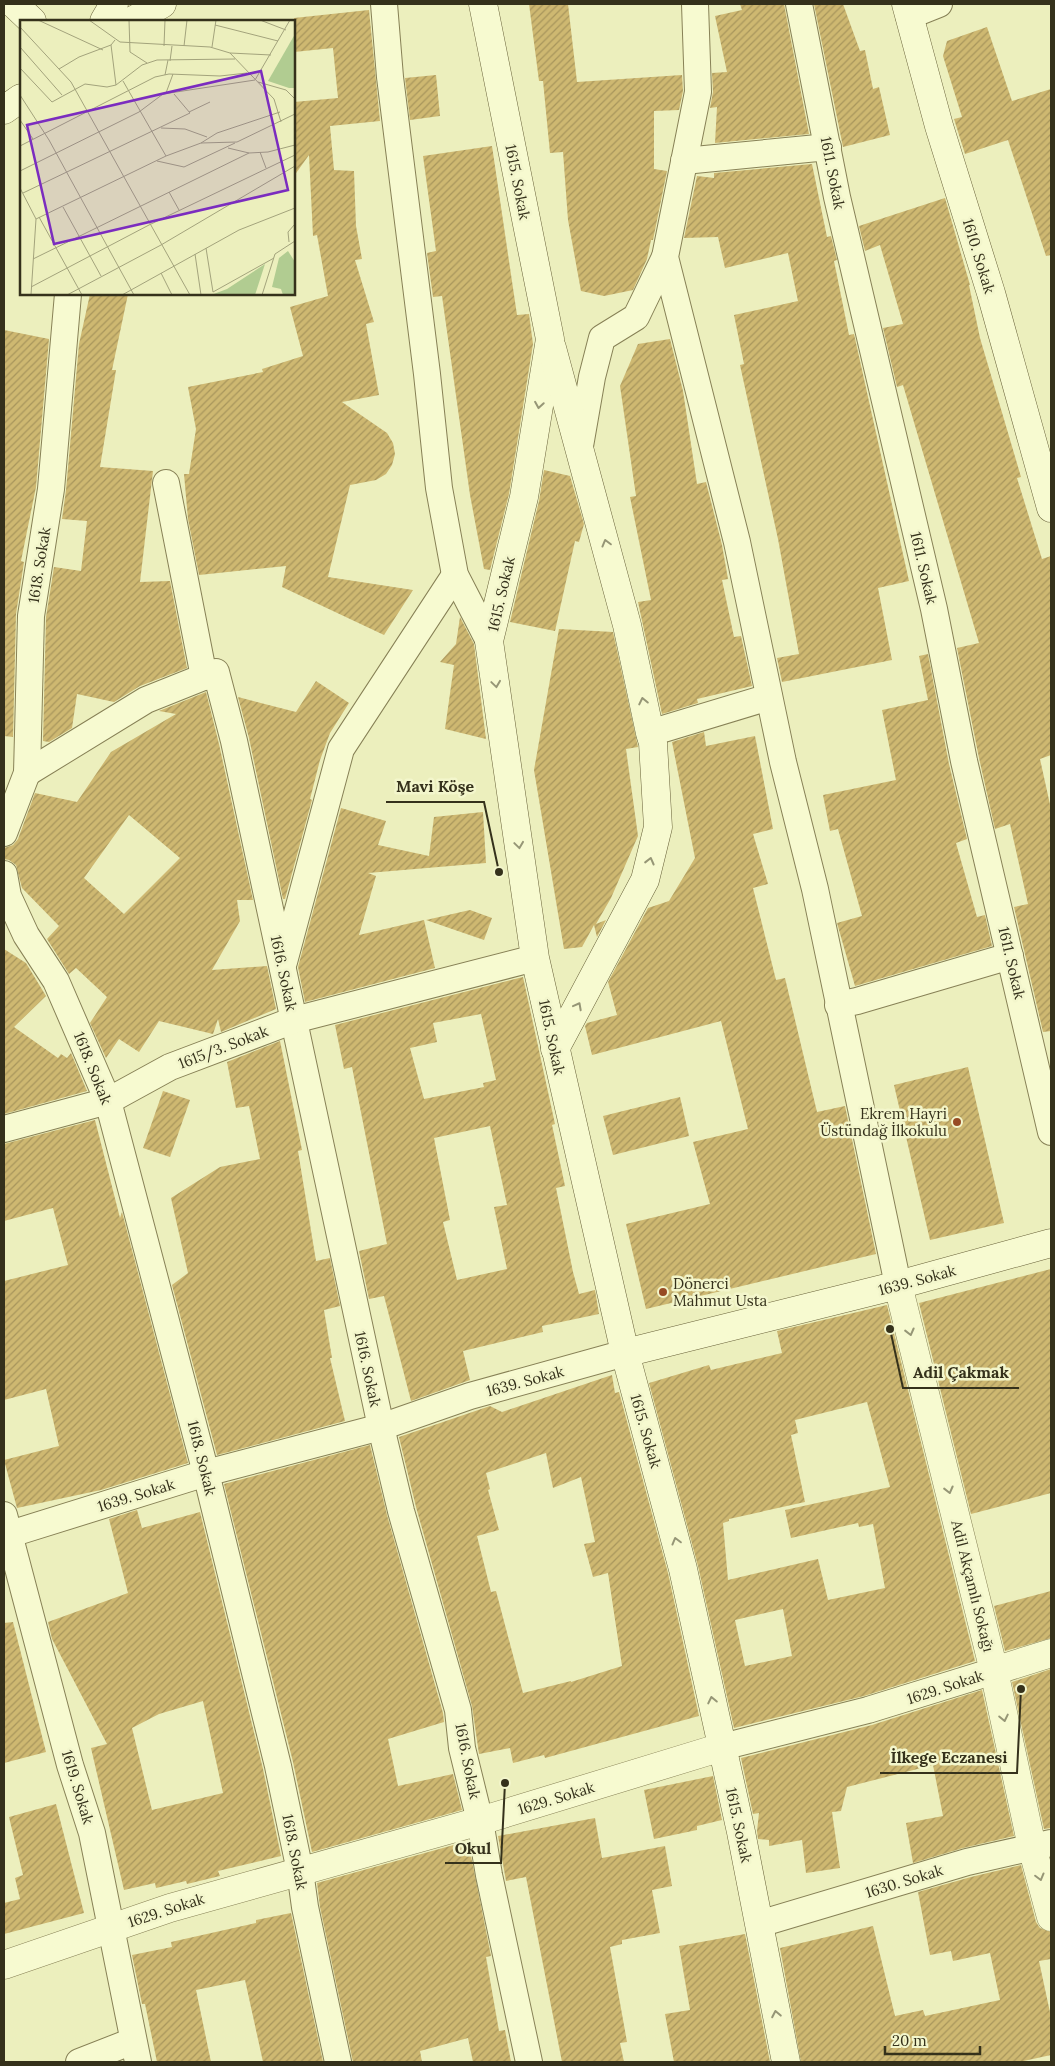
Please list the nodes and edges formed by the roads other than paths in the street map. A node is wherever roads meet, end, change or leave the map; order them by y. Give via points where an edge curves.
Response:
1 (14, 4) edge
2 (114, 4) edge
3 (162, 4) edge
4 (384, 4) edge
5 (483, 4) edge
6 (695, 4) edge
7 (799, 4) edge
8 (939, 4) edge
9 (908, 10) edge
10 (31, 20) edge
11 (105, 20) edge
12 (134, 20) edge
13 (20, 99) edge
14 (4, 110) edge
15 (828, 147) junction
16 (684, 161) junction
17 (665, 257) junction
18 (68, 295) edge
19 (550, 339) junction
20 (580, 446) junction
21 (166, 483) dead end
22 (1051, 508) edge
23 (455, 575) junction
24 (489, 641) junction
25 (210, 675) junction
26 (769, 697) junction
27 (650, 733) junction
28 (27, 773) junction
29 (4, 833) edge
30 (4, 874) edge
31 (1010, 956) junction
32 (535, 958) junction
33 (282, 967) junction
34 (838, 1005) junction
35 (294, 1020) junction
36 (555, 1049) junction
37 (108, 1101) junction
38 (4, 1130) edge
39 (1051, 1132) edge
40 (1051, 1244) edge
41 (898, 1285) junction
42 (625, 1353) junction
43 (381, 1427) junction
44 (206, 1473) junction
45 (5, 1529) edge
46 (1051, 1652) edge
47 (994, 1671) junction
48 (722, 1747) junction
49 (480, 1821) junction
50 (1042, 1845) edge
51 (300, 1871) junction
52 (1051, 1917) edge
53 (759, 1924) junction
54 (110, 1928) junction
55 (4, 1965) edge
56 (135, 2052) edge
57 (79, 2062) edge
58 (338, 2062) edge
59 (529, 2062) edge
60 (786, 2062) edge

1 - 10 main road
2 - 11 main road
3 - 12 main road
4 - 23 street via 439,488
5 - 19 main road, 1615. Sokak
6 - 16 street via 698,92
7 - 15 street, 1611. Sokak
8 - 9 street
9 - 22 main road, 1610. Sokak
13 - 14 main road
15 - 16 street
15 - 31 street, 1611. Sokak
16 - 17 street
17 - 20 street via 636,317 602,338
17 - 26 street via 736,542
18 - 28 street, 1618. Sokak via 51,489 31,616
19 - 20 main road
19 -> 24 main road, 1615. Sokak via 524,497
27 -> 20 main road via 627,625
21 - 25 street, 1616. Sokak
23 - 24 street
23 - 33 street via 341,749
24 -> 32 main road, 1615. Sokak
25 - 28 street via 146,700
25 - 33 street, 1616. Sokak via 234,740
26 - 27 street
26 - 34 street via 815,889
36 -> 27 main road via 645,880 658,827 654,743
28 - 29 street, 1618. Sokak
30 - 37 street, 1618. Sokak via 8,896 26,936 56,981
31 - 34 street
31 - 39 street, 1611. Sokak
32 - 35 street, 1615/3. Sokak
32 - 36 main road, 1615. Sokak
33 - 35 street, 1616. Sokak
34 - 41 street
35 - 37 street, 1615/3. Sokak via 170,1068
35 - 43 street, 1616. Sokak
36 - 42 main road, 1615. Sokak
37 - 38 street, 1615/3. Sokak
37 - 44 street, 1618. Sokak
40 - 41 main road, 1639. Sokak
41 - 42 main road, 1639. Sokak
41 -> 47 main road, Adil Akçamlı Sokağı
42 - 43 street, 1639. Sokak via 470,1396
48 -> 42 main road, 1615. Sokak via 683,1569
43 - 44 street, 1639. Sokak
43 - 49 street, 1616. Sokak via 401,1511 458,1710 462,1748
44 - 45 street, 1639. Sokak
44 - 51 street, 1618. Sokak via 278,1766
45 - 54 street, 1619. Sokak via 92,1833
46 - 47 main road, 1629. Sokak
47 - 48 street, 1629. Sokak via 876,1708
47 -> 50 main road, Adil Akçamlı Sokağı
48 - 49 main road, 1629. Sokak
48 - 53 main road, 1615. Sokak
49 - 51 main road, 1629. Sokak
49 - 59 street, 1616. Sokak
50 -> 52 main road, Adil Akçamlı Sokağı
50 - 53 street, 1630. Sokak via 967,1862
51 - 54 main road, 1629. Sokak
51 - 58 street, 1618. Sokak
60 -> 53 main road, 1615. Sokak
54 - 55 main road, 1629. Sokak
54 - 56 street, 1619. Sokak
56 - 57 street

